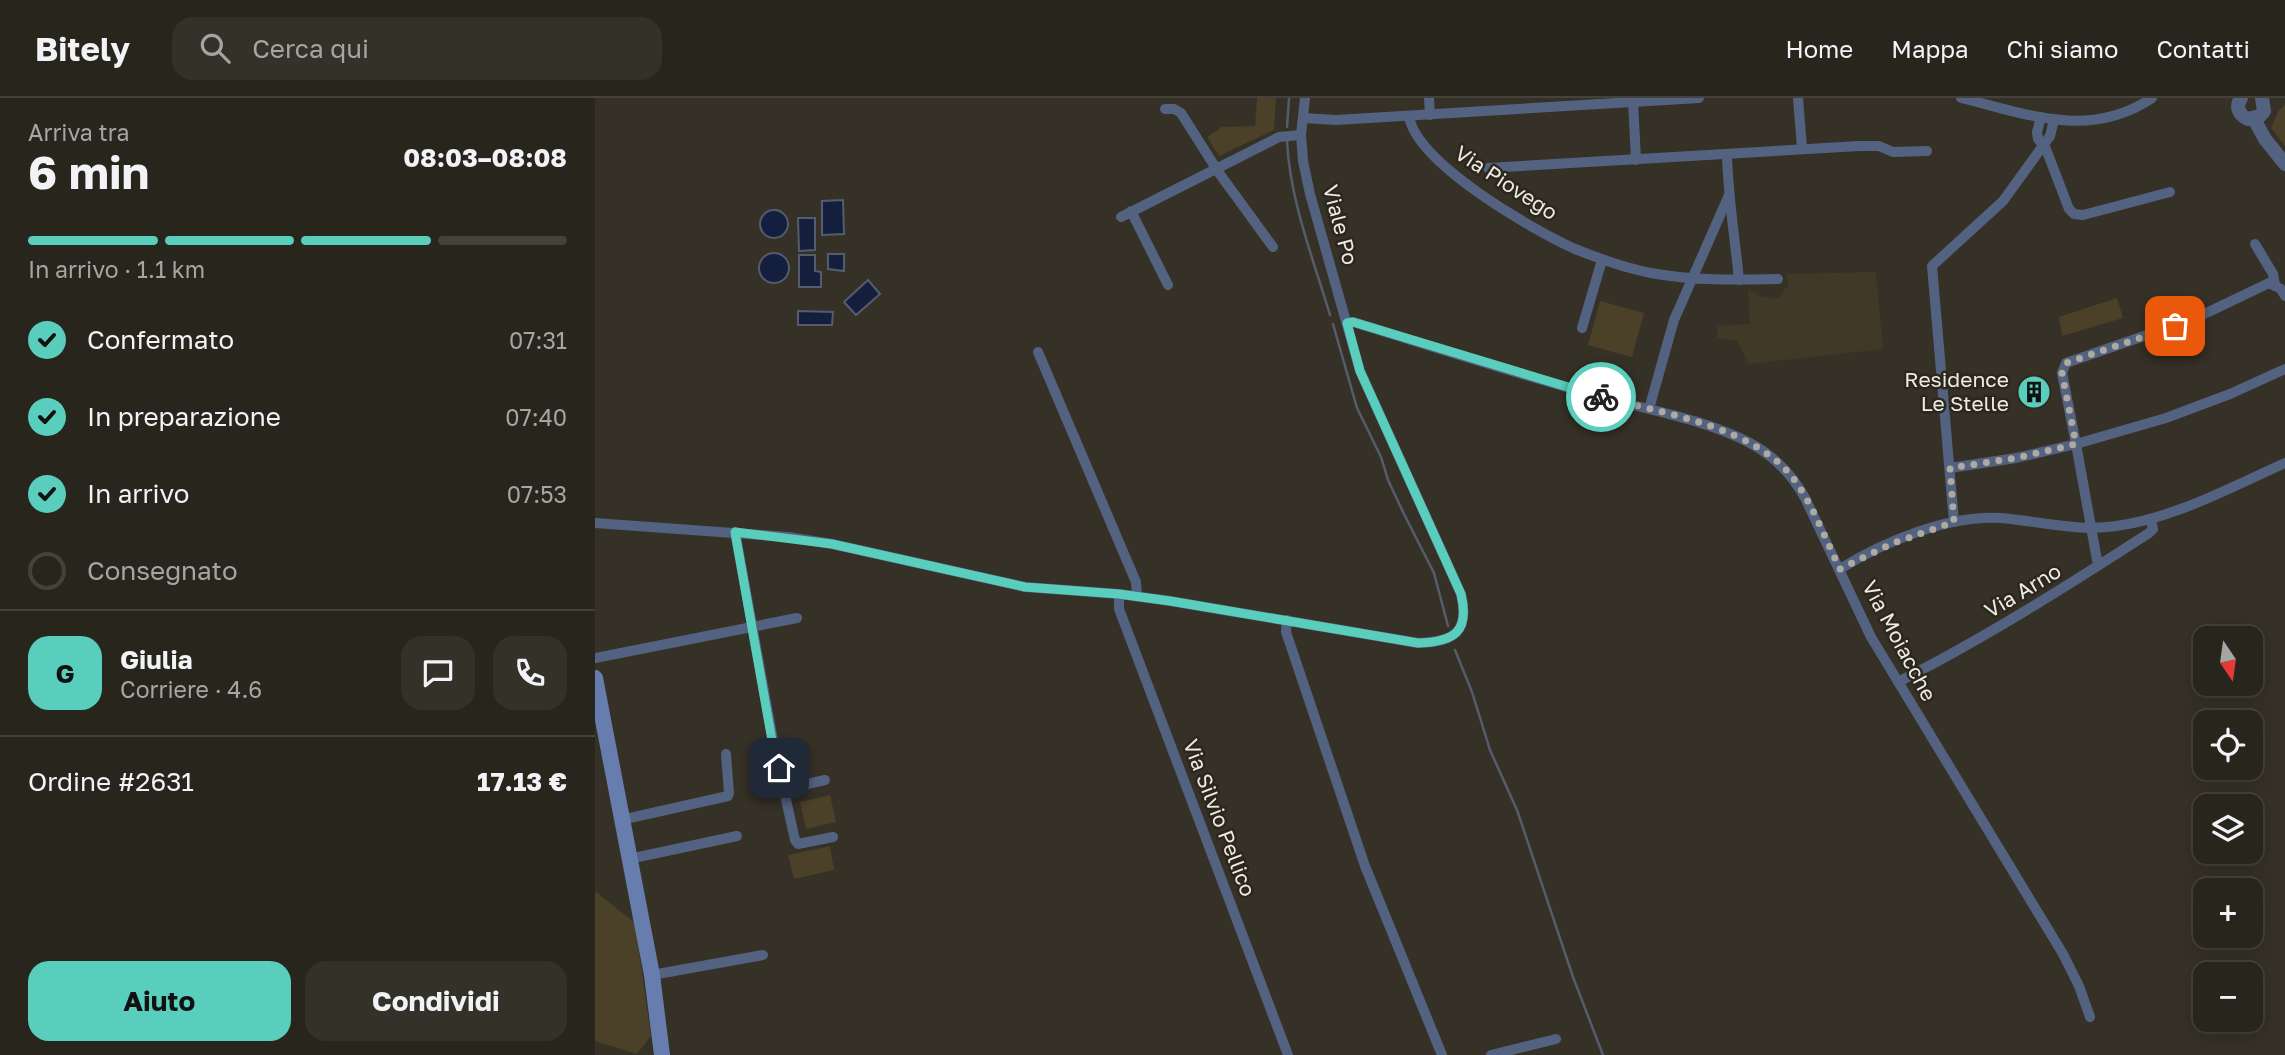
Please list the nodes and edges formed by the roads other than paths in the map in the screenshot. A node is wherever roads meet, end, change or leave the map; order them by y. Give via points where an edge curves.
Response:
1 (1305, 98) edge
2 (1429, 98) edge
3 (1699, 98) edge
4 (1798, 98) edge
5 (1961, 98) edge
6 (2152, 98) edge
7 (2262, 98) edge
8 (1670, 99) edge
9 (2236, 101) edge
10 (1633, 102) junction
11 (1165, 109) dead end
12 (1430, 115) junction
13 (1409, 116) junction
14 (2041, 117) junction
15 (1303, 118) junction
16 (2254, 119) junction
17 (2054, 120) junction
18 (1301, 135) junction
19 (2043, 145) junction
20 (1803, 148) junction
21 (1927, 150) dead end
22 (1727, 155) junction
23 (1636, 160) junction
24 (2285, 163) edge
25 (1216, 168) junction
26 (1488, 168) dead end
27 (2170, 192) dead end
28 (1729, 195) junction
29 (1131, 211) junction
30 (1121, 217) dead end
31 (2255, 244) dead end
32 (1273, 247) dead end
33 (1602, 260) junction
34 (1691, 279) junction
35 (1778, 279) dead end
36 (1739, 280) junction
37 (1168, 285) dead end
38 (2275, 285) junction
39 (2285, 296) edge
40 (1347, 323) junction
41 (1582, 328) dead end
42 (1385, 332) junction
43 (1352, 337) junction
44 (1038, 352) dead end
45 (2285, 369) edge
46 (1649, 410) junction
47 (2076, 444) junction
48 (2285, 463) edge
49 (1950, 468) junction
50 (2151, 520) junction
51 (1954, 522) junction
52 (595, 523) edge
53 (2091, 527) junction
54 (735, 532) junction
55 (2097, 560) dead end
56 (1840, 569) junction
57 (1119, 594) junction
58 (1137, 596) junction
59 (797, 618) dead end
60 (1287, 620) junction
61 (753, 626) junction
62 (595, 658) edge
63 (595, 678) edge
64 (1898, 682) junction
65 (726, 754) dead end
66 (825, 780) dead end
67 (785, 789) junction
68 (621, 820) junction
69 (737, 836) dead end
70 (833, 837) dead end
71 (629, 859) junction
72 (763, 955) dead end
73 (652, 975) junction
74 (2090, 1017) dead end
75 (1556, 1040) dead end
76 (662, 1055) edge
77 (1288, 1055) edge
78 (1442, 1055) edge
79 (1491, 1055) edge

1 - 15 street, Viale Po
2 - 12 street
3 - 8 street
4 - 20 street
5 - 14 street
6 - 17 street via 2111,117 2082,123
7 - 16 street via 2264,111
8 - 10 street
9 - 16 street via 2243,117
10 - 12 street
10 - 23 street
11 - 25 street via 1181,113
12 - 13 street
13 - 15 street
13 - 33 street, Via Piovego via 1424,145 1443,166 1514,215
14 - 17 street
14 - 19 street via 2037,132
15 - 18 street, Viale Po
16 - 24 street
17 - 19 street
18 - 25 street via 1279,137
18 - 40 street, Viale Po via 1310,194
19 - 27 street via 2074,214
19 - 49 street via 2003,201 1932,266
20 - 21 street
20 - 22 street
22 - 23 street
22 - 28 street
23 - 26 street
25 - 29 street
25 - 32 street
28 - 34 street
28 - 36 street
29 - 30 street
29 - 37 street
31 - 38 street
33 - 34 street, Via Piovego
33 - 41 street
34 - 36 street, Via Piovego
34 - 46 street via 1674,320
35 - 36 street, Via Piovego
38 - 39 street
38 - 47 street via 2269,283 2196,318 2065,365 2062,373
40 - 42 street, Via Moiacche
40 - 43 street
42 - 43 street, Via Moiacche
42 - 46 street, Via Moiacche
43 - 60 street via 1360,371 1461,594 1463,622 1450,638 1418,643
44 - 58 street via 1131,568
45 - 47 street via 2166,418
46 - 56 street, Via Moiacche via 1716,429 1772,456 1795,480
47 - 49 street
47 - 53 street
48 - 50 street
49 - 51 street
50 - 53 street
50 - 64 street, Via Arno via 2149,533 2099,568
51 - 53 street via 2000,518
51 - 56 street via 1891,544
52 - 54 street
53 - 55 street
54 - 57 street via 832,544 1036,588
54 - 61 street
56 - 64 street, Via Moiacche
57 - 58 street
57 - 77 street, Via Silvio Pellico via 1119,609
58 - 60 street
59 - 61 street
60 - 78 street via 1286,632 1365,866
61 - 62 street
61 - 67 street
63 - 68 main road
64 - 74 street, Via Moiacche via 2063,954
65 - 68 street via 728,796
66 - 67 street
67 - 70 street via 798,844
68 - 71 main road
69 - 71 street
71 - 73 main road
72 - 73 street
73 - 76 main road
75 - 79 street

